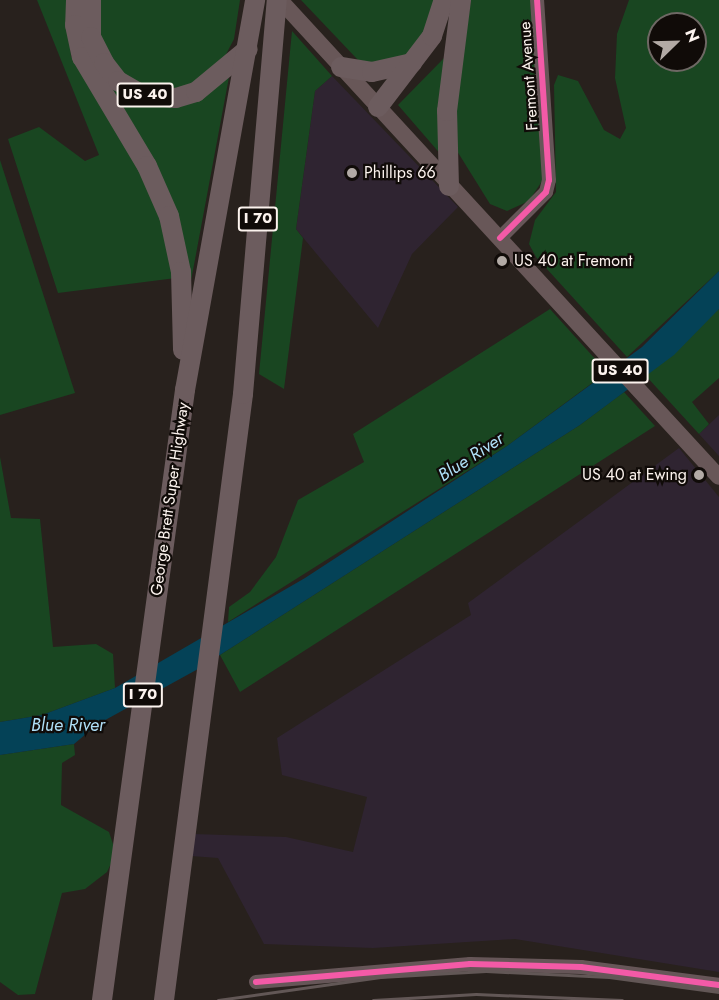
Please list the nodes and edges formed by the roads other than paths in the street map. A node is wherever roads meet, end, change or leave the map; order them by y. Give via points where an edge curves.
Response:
1 (76, 0) edge
2 (91, 0) edge
3 (279, 0) edge
4 (444, 0) edge
5 (461, 0) edge
6 (537, 0) edge
7 (254, 8) edge
8 (459, 22) junction
9 (248, 49) junction
10 (414, 62) junction
11 (341, 67) junction
12 (378, 107) junction
13 (449, 186) junction
14 (500, 238) junction
15 (187, 380) junction
16 (719, 477) edge
17 (256, 982) dead end
18 (719, 985) edge
19 (102, 1000) edge
20 (165, 1000) edge

1 - 15 highway via 76,33 82,57 147,166 169,216 181,272 182,347
2 - 9 highway, US 40 via 91,36 104,63 118,81 142,95 176,99 196,92
3 - 11 main road, US 40
3 - 20 highway, I 70 via 243,394
4 - 10 highway via 432,36
5 - 8 highway
6 - 14 street, Fremont Avenue via 549,180 546,192
7 - 9 highway, George Brett Super Highway / I 70
8 - 12 highway via 419,77
8 - 13 highway via 447,111
9 - 15 highway, George Brett Super Highway / I 70
10 - 11 highway via 372,72
10 - 12 highway
11 - 12 main road, US 40
12 - 13 main road, US 40
13 - 14 main road, US 40
14 - 16 main road, US 40
15 - 19 highway, George Brett Super Highway / I 70
17 - 18 street via 470,964 580,967

